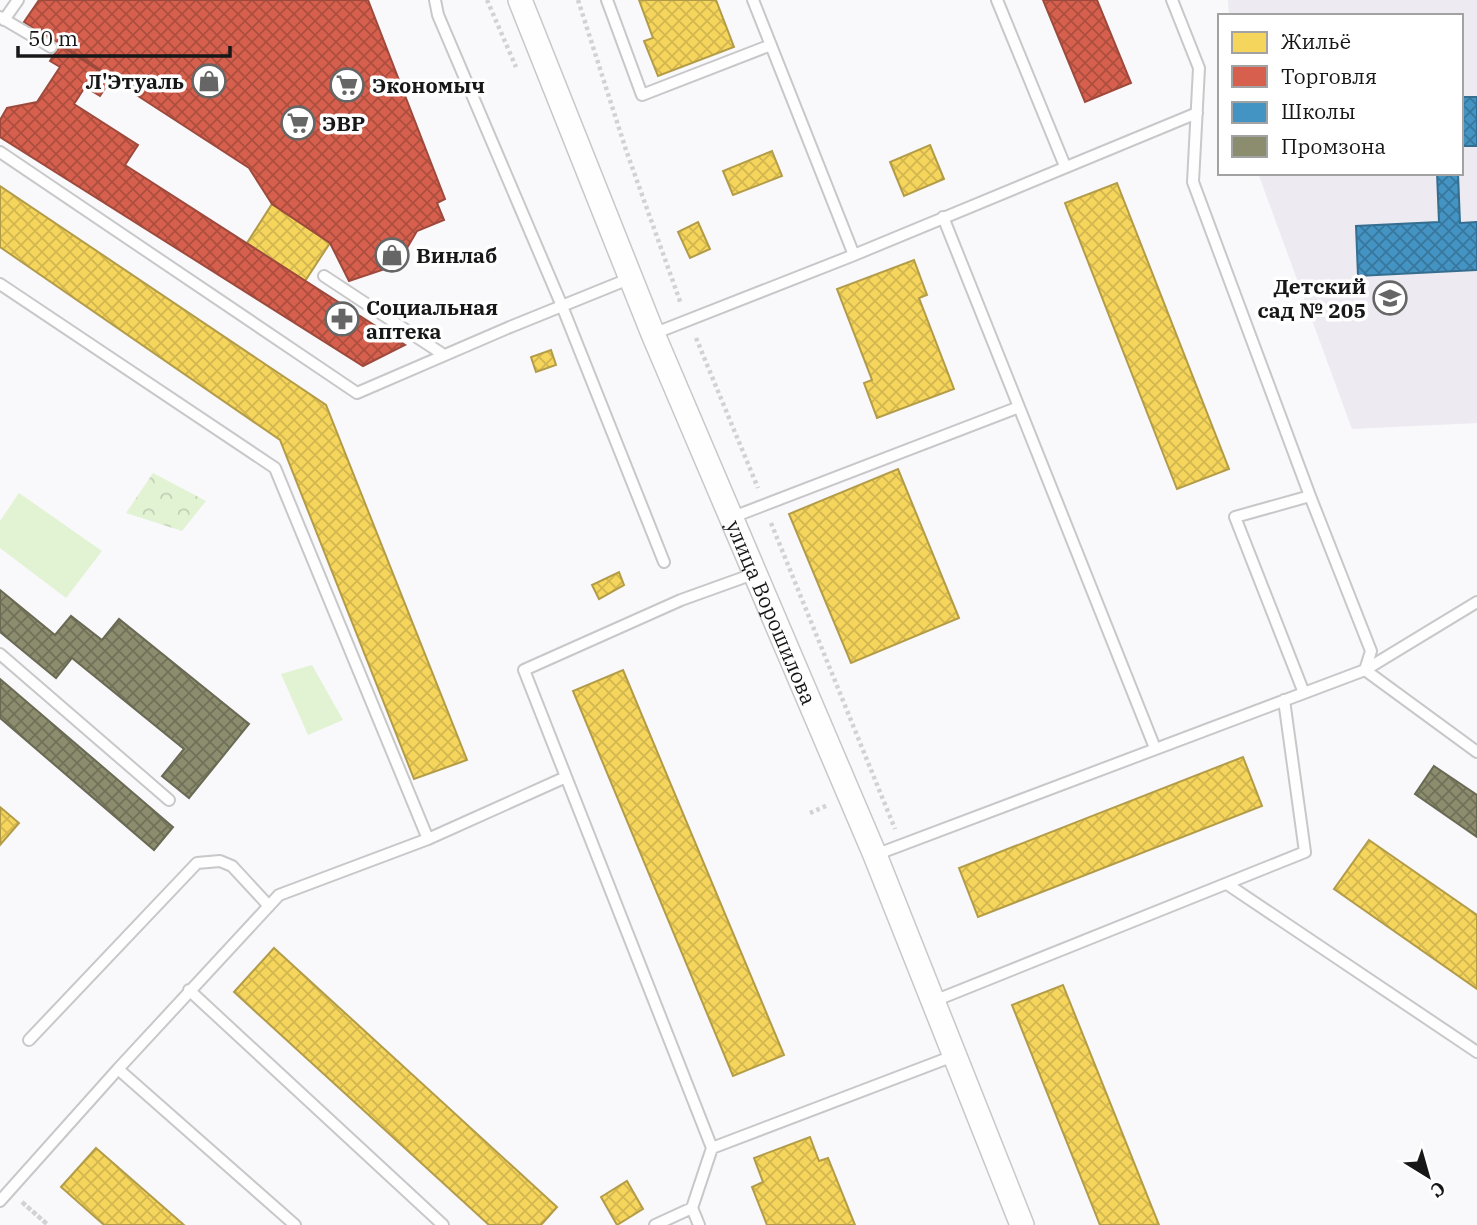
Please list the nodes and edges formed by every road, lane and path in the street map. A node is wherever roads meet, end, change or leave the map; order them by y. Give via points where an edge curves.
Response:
1 (18, 0) edge
2 (435, 0) edge
3 (520, 0) edge
4 (578, 0) edge
5 (607, 0) edge
6 (753, 0) edge
7 (997, 0) edge
8 (1172, 0) edge
9 (2, 19) edge
10 (771, 45) junction
11 (51, 47) dead end
12 (1197, 113) junction
13 (0, 152) edge
14 (1065, 166) junction
15 (943, 217) junction
16 (854, 255) junction
17 (324, 276) dead end
18 (631, 278) junction
19 (0, 284) edge
20 (679, 300) dead end
21 (562, 306) junction
22 (653, 334) junction
23 (444, 355) junction
24 (1019, 407) junction
25 (1310, 496) junction
26 (733, 517) junction
27 (664, 562) dead end
28 (756, 573) junction
29 (1477, 602) edge
30 (0, 654) edge
31 (1365, 670) junction
32 (1304, 693) junction
33 (1284, 700) junction
34 (1155, 748) junction
35 (1477, 752) edge
36 (566, 777) junction
37 (169, 800) dead end
38 (831, 804) dead end
39 (810, 813) dead end
40 (428, 839) junction
41 (875, 855) junction
42 (1227, 884) junction
43 (268, 906) junction
44 (189, 990) junction
45 (934, 1000) junction
46 (29, 1040) dead end
47 (1477, 1052) edge
48 (956, 1055) junction
49 (118, 1069) junction
50 (712, 1149) junction
51 (19, 1199) dead end
52 (0, 1201) edge
53 (692, 1208) junction
54 (48, 1225) edge
55 (295, 1225) edge
56 (443, 1225) edge
57 (655, 1225) edge
58 (699, 1225) edge
59 (1022, 1225) edge

1 - 9 lane
2 - 21 lane
3 - 18 street, улица Ворошилова
4 - 20 path
5 - 10 lane via 642,95
6 - 10 lane
7 - 14 lane
8 - 12 lane via 1199,68
9 - 11 lane
10 - 16 lane
12 - 14 lane
12 - 25 lane via 1193,182
13 - 23 lane via 358,393
14 - 15 lane
15 - 16 lane
15 - 24 lane
16 - 22 lane
17 - 23 lane
18 - 21 lane
18 - 22 street, улица Ворошилова
19 - 40 lane via 275,468
21 - 23 lane
21 - 27 lane
22 - 26 street, улица Ворошилова
24 - 26 lane
24 - 34 lane
25 - 31 lane via 1371,651
25 - 32 lane via 1235,517
26 - 28 street, улица Ворошилова
28 - 36 lane via 681,600 524,670
28 - 41 street, улица Ворошилова
29 - 31 lane
30 - 37 lane
31 - 32 lane
31 - 35 lane
32 - 33 lane
33 - 34 lane
33 - 42 lane via 1305,852
34 - 41 lane
36 - 40 lane
36 - 50 lane
38 - 39 path
40 - 43 lane via 279,895
41 - 45 street, улица Ворошилова
42 - 45 lane
42 - 47 lane
43 - 44 lane
43 - 46 lane via 232,866 220,861 197,863
44 - 49 lane
44 - 56 lane
45 - 48 street, улица Ворошилова
48 - 50 lane
48 - 59 street, улица Ворошилова
49 - 52 lane
49 - 55 lane
50 - 53 lane
51 - 54 path
53 - 57 lane
53 - 58 lane

